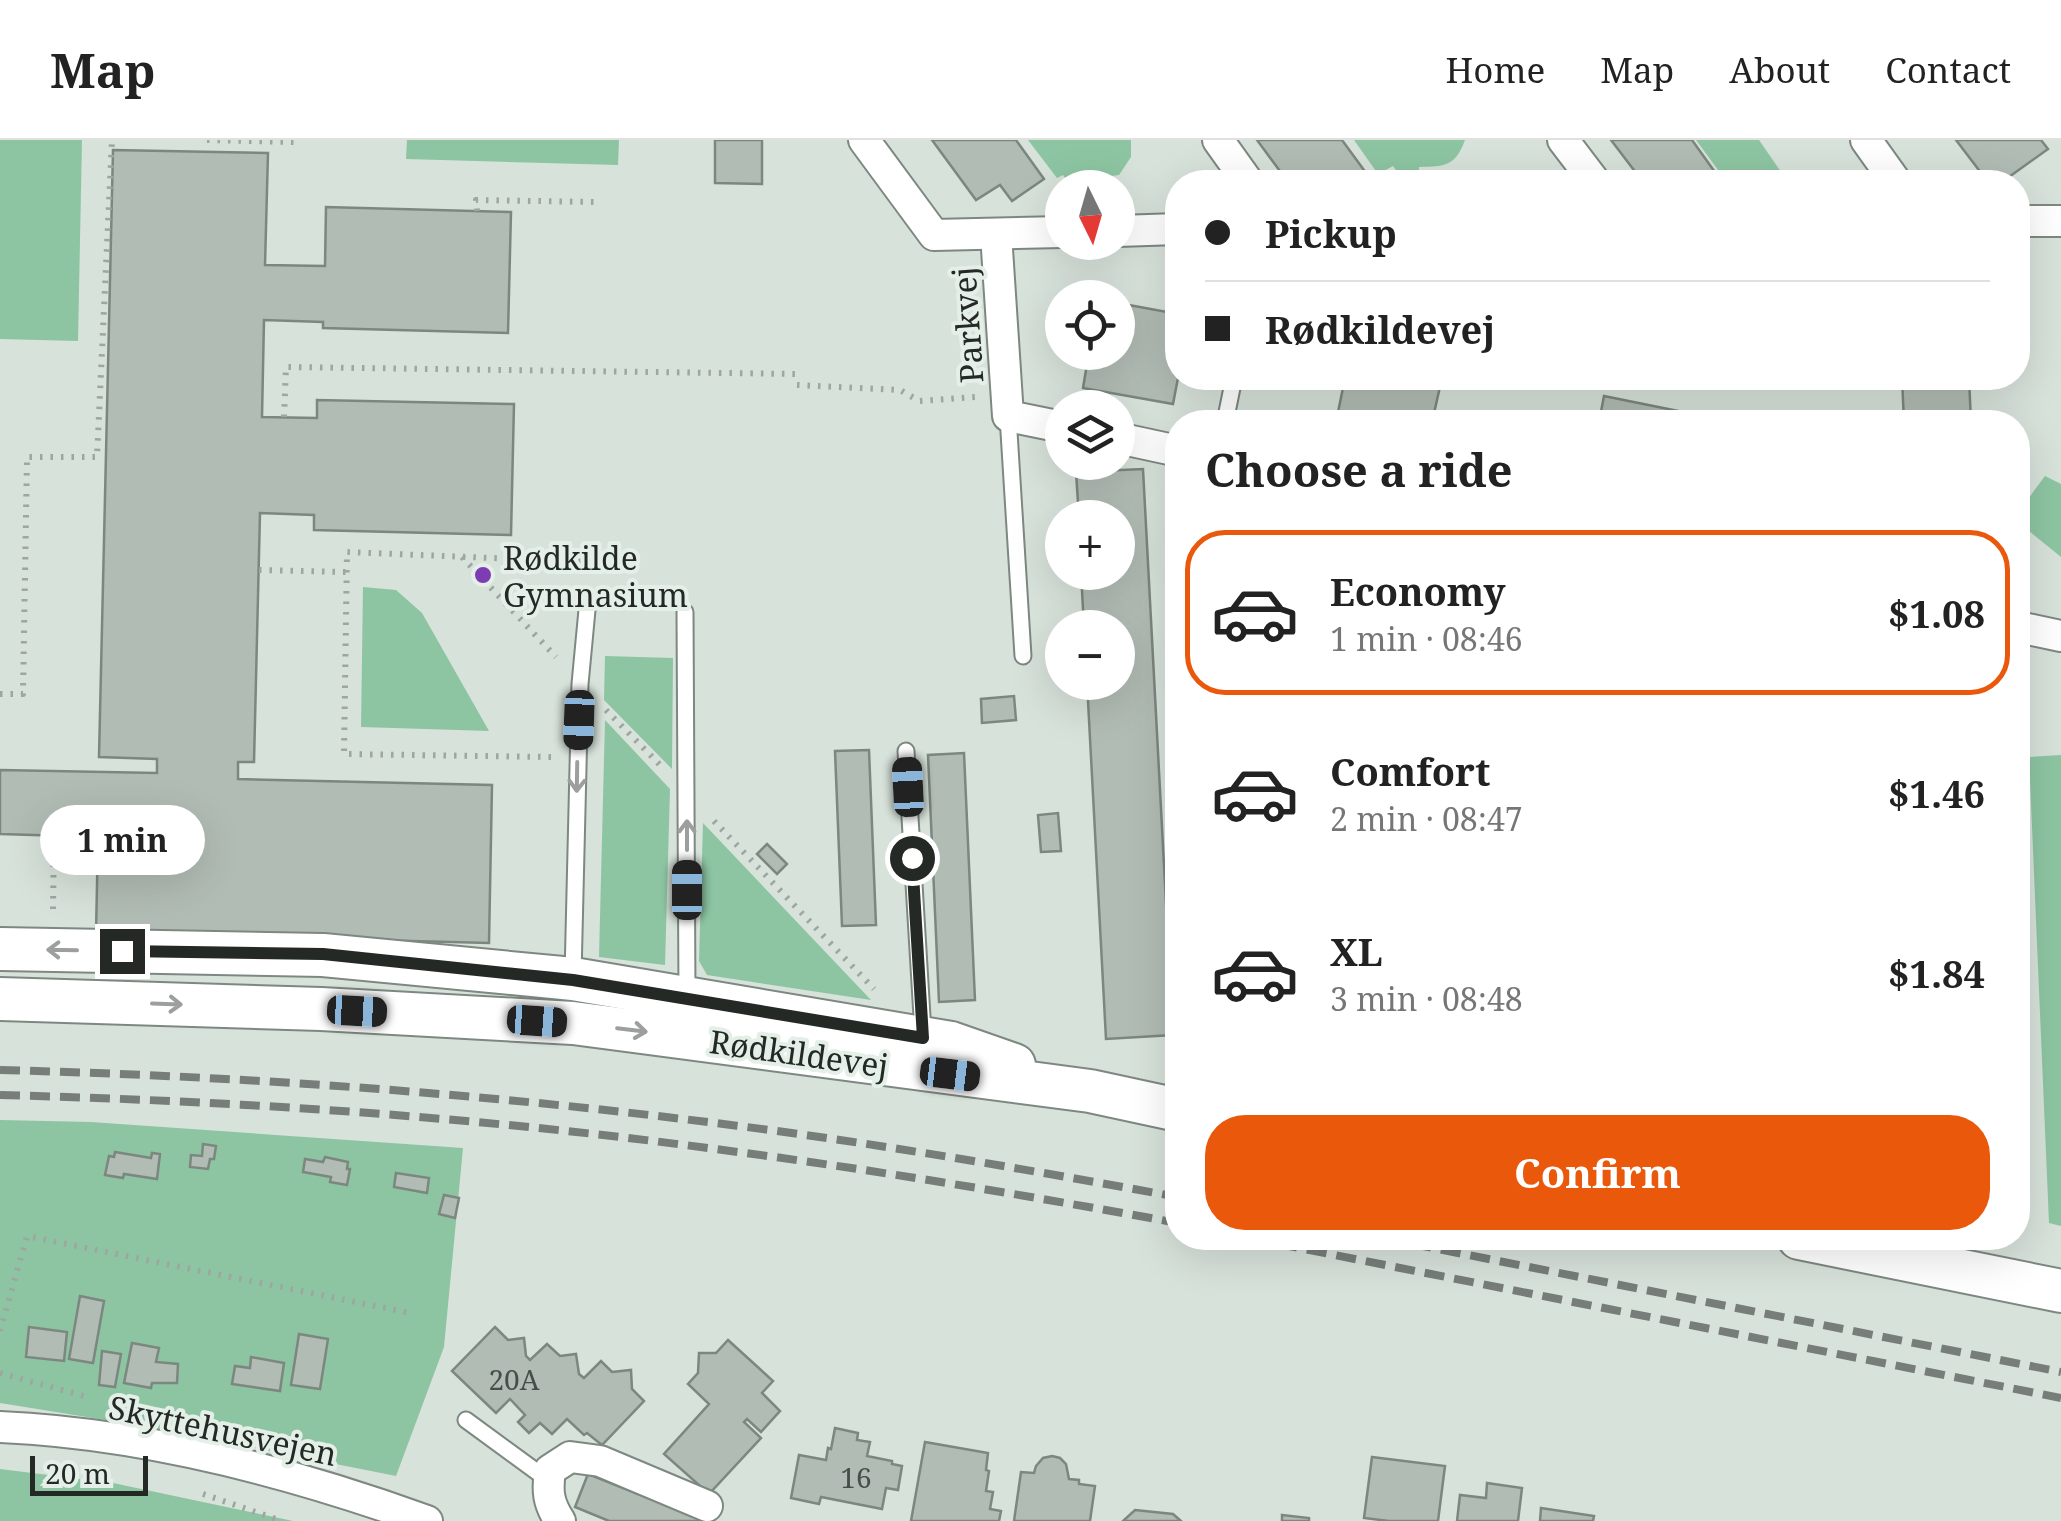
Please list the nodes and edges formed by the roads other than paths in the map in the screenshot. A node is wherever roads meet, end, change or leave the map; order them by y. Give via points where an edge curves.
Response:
1 (864, 140) edge
2 (1218, 140) edge
3 (1564, 140) edge
4 (1866, 140) edge
5 (1239, 170) edge
6 (1587, 170) edge
7 (1887, 170) edge
8 (2061, 220) edge
9 (2030, 221) edge
10 (1165, 229) edge
11 (1135, 230) edge
12 (1045, 233) edge
13 (996, 234) junction
14 (1007, 405) junction
15 (1045, 420) edge
16 (1135, 442) edge
17 (1165, 448) edge
18 (587, 610) dead end
19 (684, 612) dead end
20 (2030, 630) edge
21 (2061, 636) edge
22 (1023, 656) dead end
23 (906, 751) dead end
24 (0, 949) edge
25 (0, 1000) edge
26 (573, 1001) junction
27 (687, 1017) junction
28 (923, 1038) junction
29 (1090, 1091) junction
30 (1165, 1107) edge
31 (1909, 1250) edge
32 (2061, 1291) edge
33 (466, 1420) dead end
34 (0, 1428) edge
35 (548, 1480) junction
36 (708, 1506) dead end
37 (427, 1521) edge
38 (560, 1521) edge

1 - 13 street via 934,235
2 - 5 street
3 - 6 street
4 - 7 street
8 - 9 street
10 - 11 street
12 - 13 street
13 - 14 street, Parkvej
14 - 15 street, Parkvej
14 - 22 lane
16 - 17 street
18 -> 26 lane
27 -> 19 lane, Rødkildevej
20 - 21 street
23 - 28 lane
26 -> 24 street, Rødkildevej via 323,954
25 -> 26 street, Rødkildevej via 321,1009
26 - 27 street, Rødkildevej
27 - 28 street, Rødkildevej
27 - 29 street, Rødkildevej via 950,1074
28 - 29 street, Rødkildevej
29 - 30 street, Rødkildevej
31 - 32 street
33 - 35 lane
34 - 37 street, Skyttehusvejen via 49,1429 190,1452 347,1492
35 - 36 street via 550,1470 570,1457 600,1460
35 - 38 street via 549,1505

